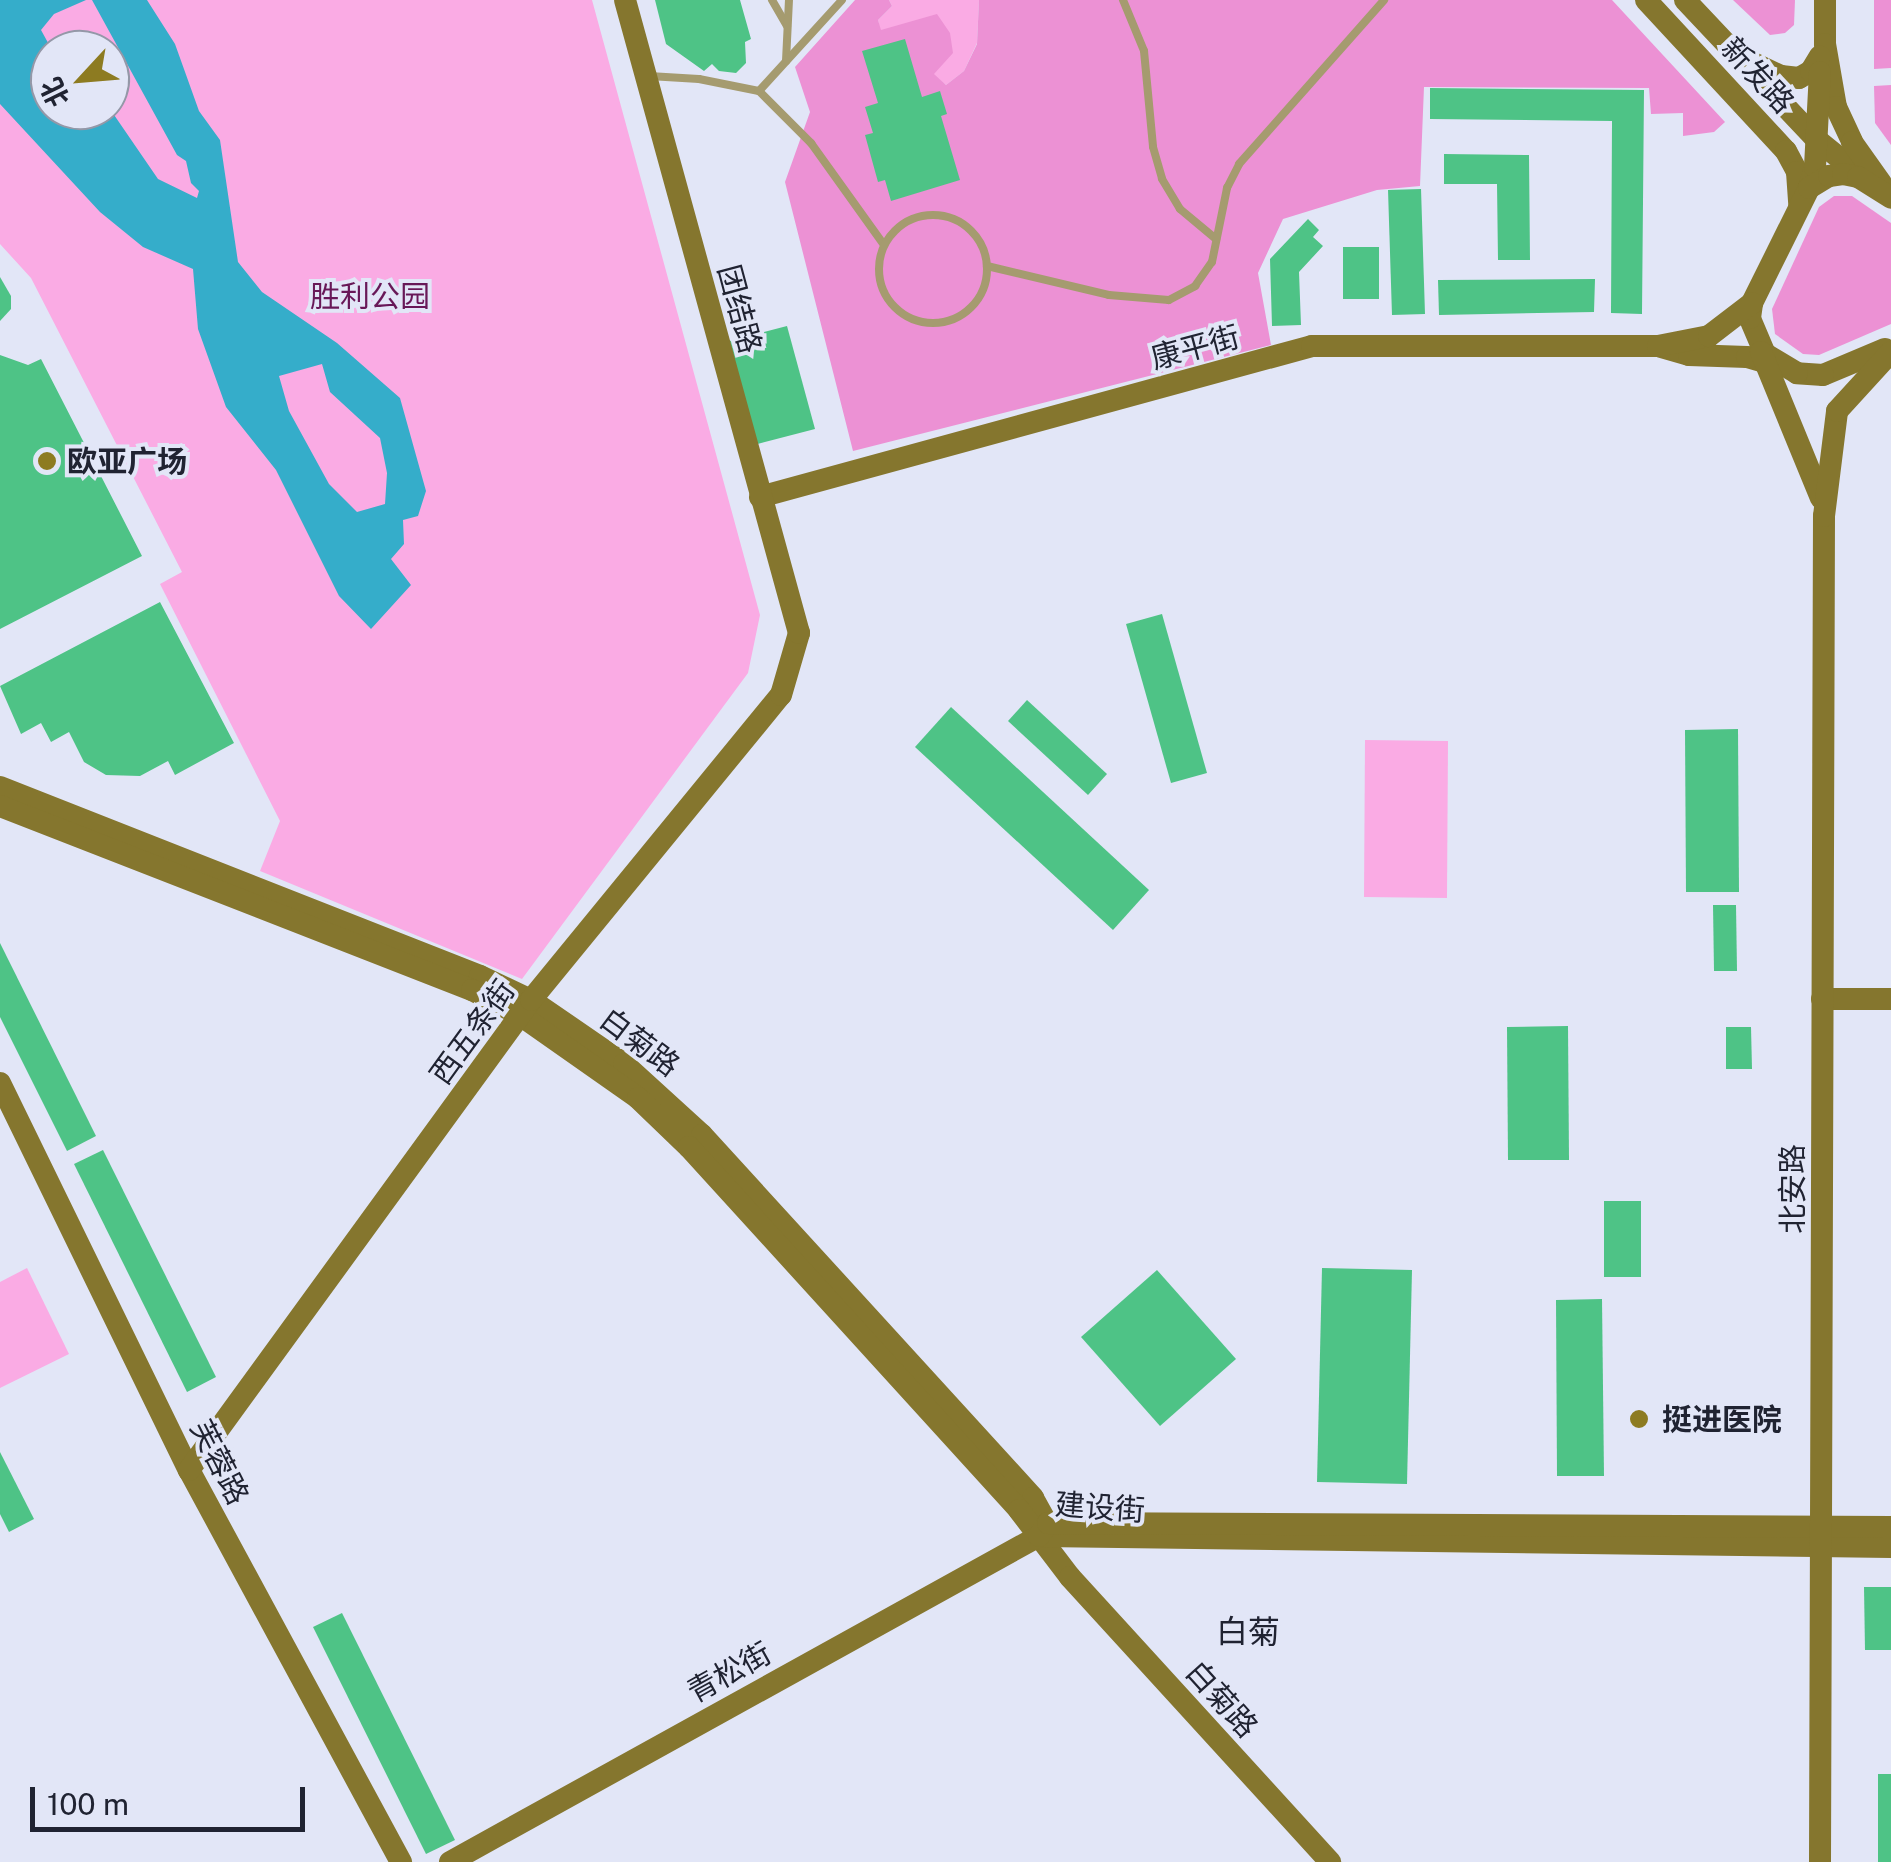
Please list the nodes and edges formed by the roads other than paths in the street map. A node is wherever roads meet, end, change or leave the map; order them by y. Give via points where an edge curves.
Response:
1 (625, 0) edge
2 (772, 0) edge
3 (789, 0) edge
4 (842, 0) edge
5 (1124, 0) edge
6 (1384, 0) edge
7 (1646, 0) edge
8 (1685, 0) edge
9 (1825, 0) edge
10 (788, 28) junction
11 (1825, 44) junction
12 (1737, 56) junction
13 (786, 61) junction
14 (645, 76) junction
15 (759, 92) junction
16 (1816, 139) junction
17 (1870, 183) junction
18 (1804, 196) junction
19 (1891, 198) edge
20 (1216, 239) junction
21 (884, 246) junction
22 (988, 266) junction
23 (1752, 303) junction
24 (1658, 346) junction
25 (1716, 355) junction
26 (1890, 356) edge
27 (1770, 358) junction
28 (1795, 431) junction
29 (760, 497) junction
30 (1824, 516) junction
31 (799, 633) joint
32 (0, 787) edge
33 (0, 806) edge
34 (1891, 998) edge
35 (1822, 999) junction
36 (526, 1008) junction
37 (0, 1083) edge
38 (190, 1470) junction
39 (1891, 1527) edge
40 (1047, 1533) junction
41 (1821, 1536) junction
42 (1891, 1547) edge
43 (401, 1862) edge
44 (450, 1862) edge
45 (1330, 1862) edge
46 (1820, 1862) edge

1 - 14 street, 团结路
2 - 10 lane
3 - 10 lane
4 - 13 lane
5 - 20 lane via 1144,51 1162,180 1180,210
6 - 20 lane via 1239,164
7 - 18 street, 新发路 via 1786,151
8 - 12 street, 新发路
9 - 11 street
10 - 13 lane
11 - 12 street via 1816,66 1799,78
11 - 16 street
11 - 19 street via 1840,118
12 - 16 street, 新发路
13 - 15 lane
14 - 15 lane
14 - 29 street, 团结路
15 - 21 lane via 811,142
16 - 17 street, 新发路
16 - 18 street
17 - 18 street via 1843,174
17 - 19 street, 新发路
18 - 23 street
20 - 22 lane via 1212,262 1195,286 1169,300 1109,296
21 - 22 lane via 912,220 951,218 979,241
21 - 22 lane via 879,262 887,298 905,316 930,324 973,307
23 - 24 street via 1709,336
23 - 27 street via 1750,318
24 - 25 street
24 - 29 street, 康平街 via 1312,346
25 - 27 street
25 - 28 street via 1753,377
26 - 27 street via 1823,375
26 - 30 street via 1846,398 1831,436
27 - 28 street
28 - 30 street
29 - 31 street, 团结路
30 - 35 street, 北安路
31 - 36 street, 西五条街 via 782,695
32 - 36 street, 白菊路
33 - 36 street, 白菊路
34 - 35 street
35 - 41 street, 北安路
36 - 38 street, 西五条街
36 - 40 street, 白菊路 via 651,1084 702,1135 1033,1498
37 - 38 street, 芙蓉路
38 - 43 street, 芙蓉路
39 - 41 street, 建设街
40 - 41 street, 建设街
40 - 44 street, 青松街
40 - 45 street, 白菊路 via 1070,1577
41 - 42 street, 建设街
41 - 46 street, 北安路

